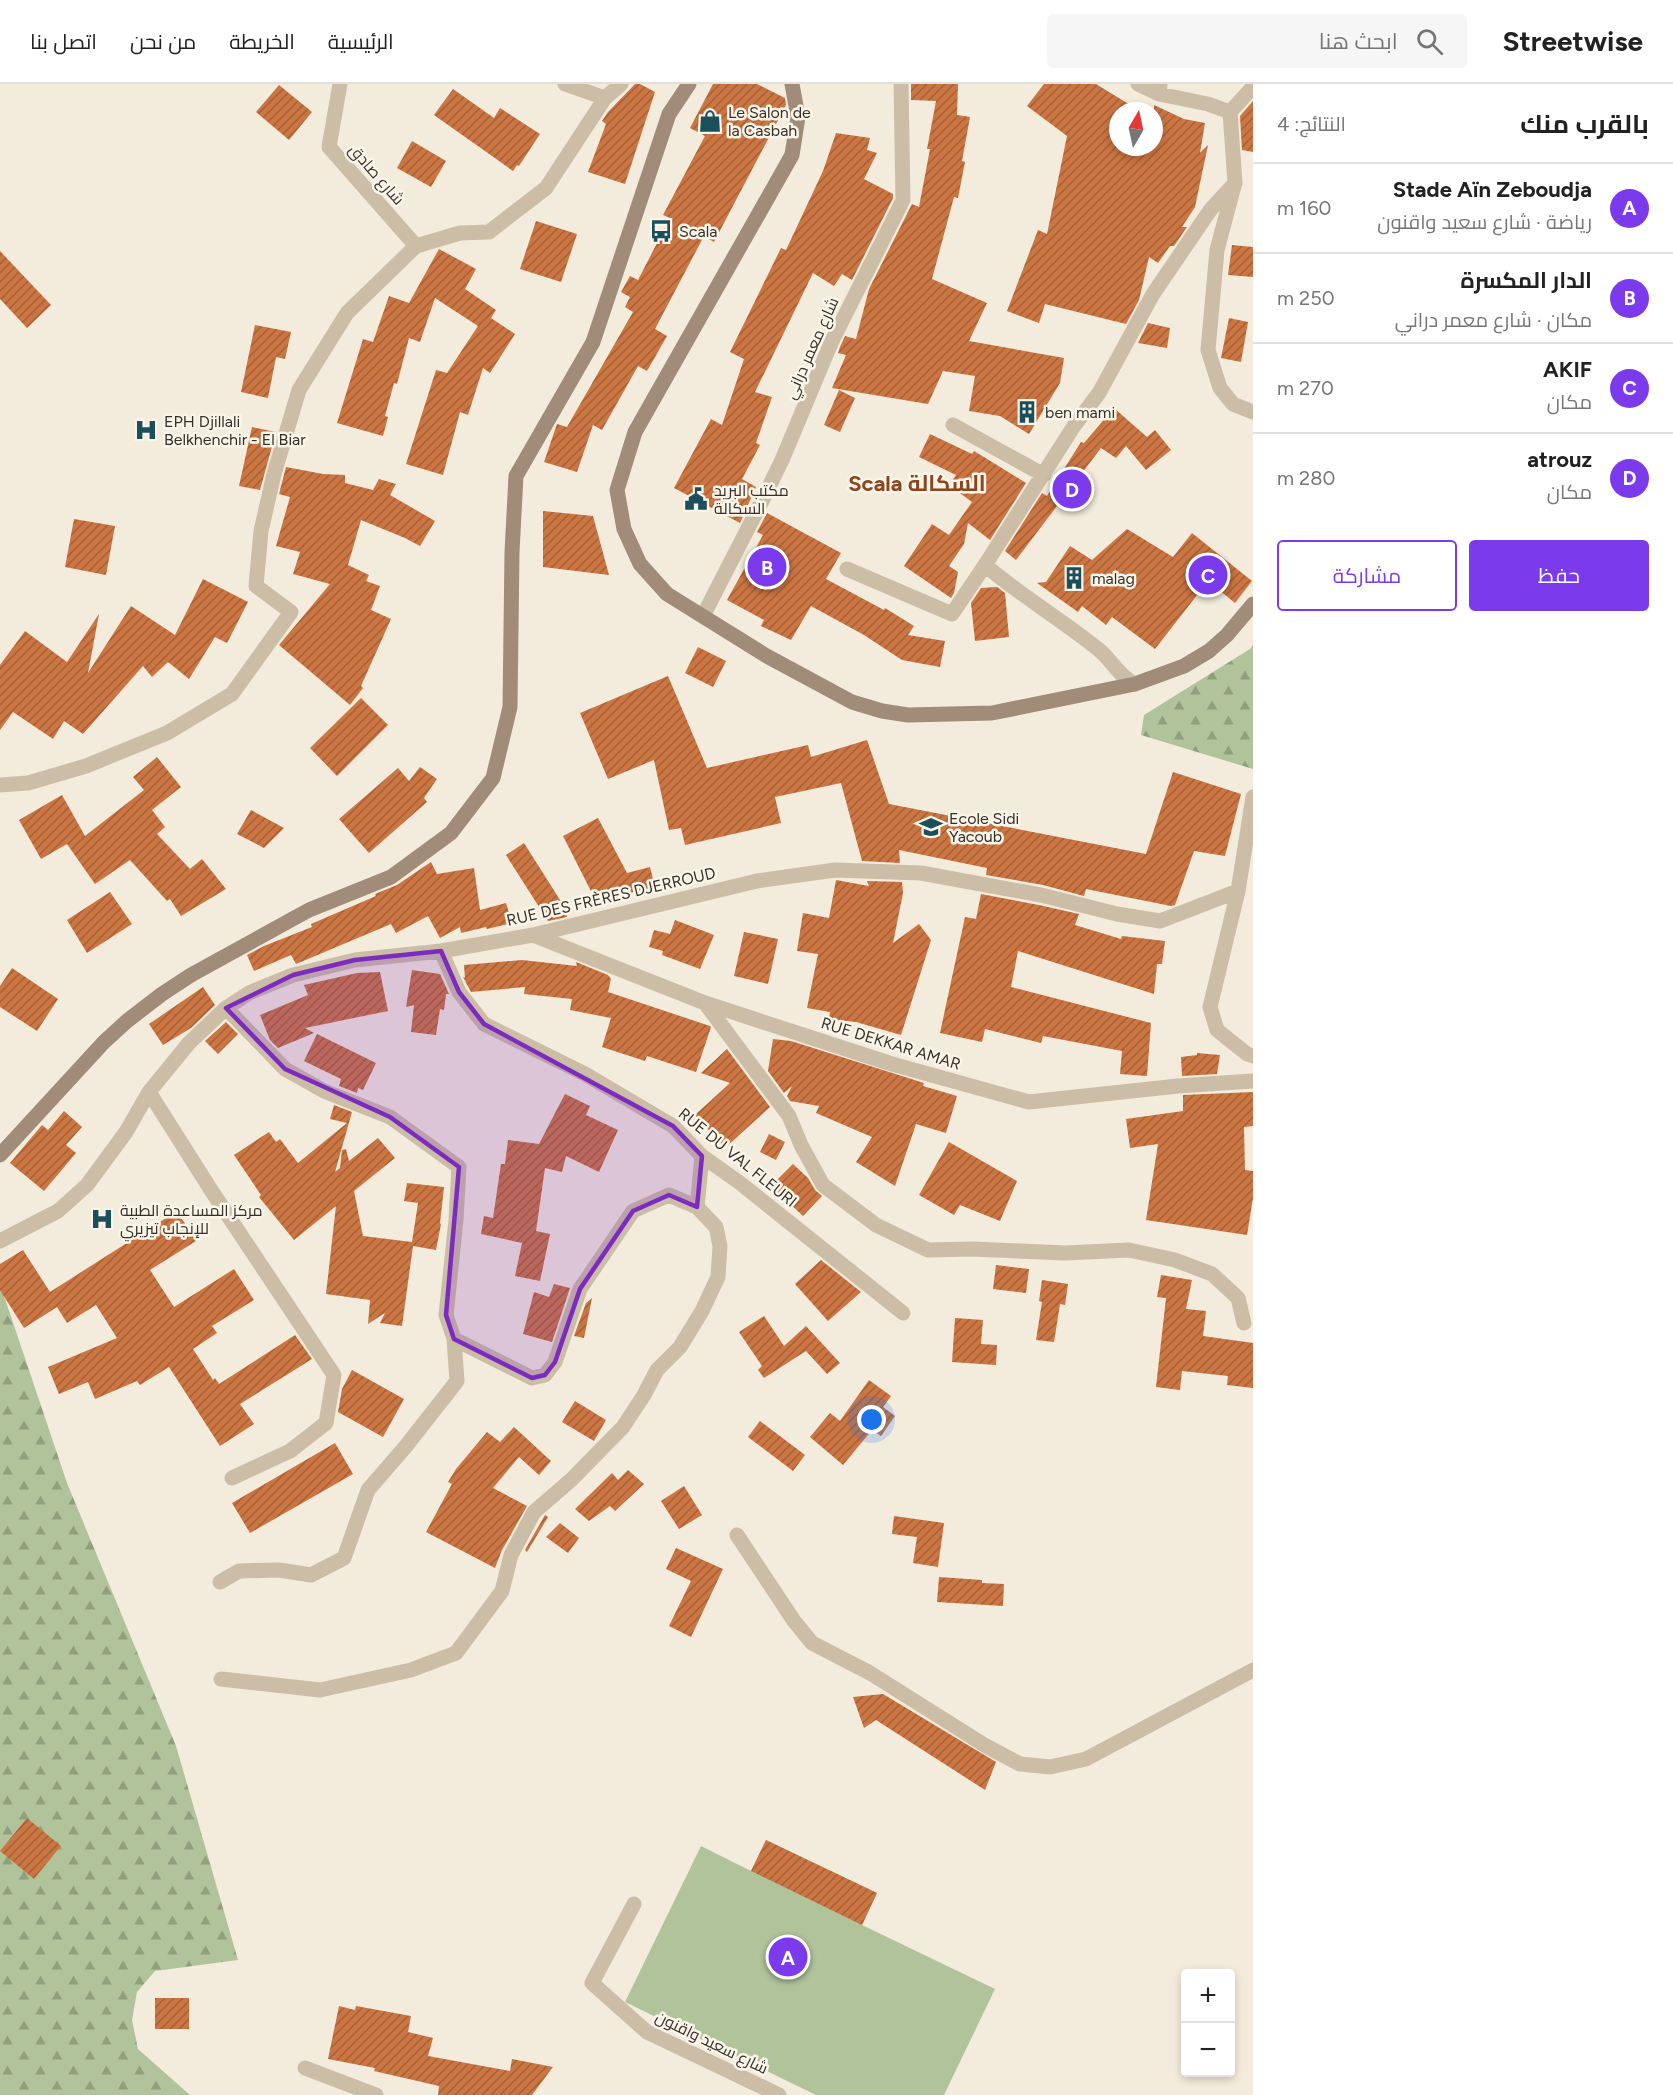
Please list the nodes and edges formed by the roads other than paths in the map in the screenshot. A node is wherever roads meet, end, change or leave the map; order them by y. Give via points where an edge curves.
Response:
1 (340, 84) edge
2 (565, 84) edge
3 (621, 84) edge
4 (689, 84) edge
5 (792, 84) edge
6 (902, 84) edge
7 (1138, 84) edge
8 (1253, 87) edge
9 (1160, 89) edge
10 (605, 98) junction
11 (1230, 112) junction
12 (1235, 183) junction
13 (416, 246) junction
14 (1253, 412) edge
15 (953, 425) dead end
16 (1044, 474) junction
17 (985, 565) junction
18 (847, 569) dead end
19 (1253, 604) edge
20 (703, 616) junction
21 (1135, 684) junction
22 (0, 785) edge
23 (1253, 796) edge
24 (1238, 891) junction
25 (532, 935) junction
26 (441, 951) junction
27 (705, 1003) junction
28 (226, 1008) junction
29 (1253, 1056) edge
30 (1253, 1081) edge
31 (149, 1092) junction
32 (0, 1155) edge
33 (702, 1156) junction
34 (697, 1207) junction
35 (0, 1241) edge
36 (903, 1313) dead end
37 (1244, 1323) dead end
38 (454, 1339) junction
39 (232, 1478) dead end
40 (737, 1535) dead end
41 (220, 1582) dead end
42 (1253, 1670) edge
43 (221, 1679) dead end
44 (634, 1904) dead end
45 (305, 2068) dead end
46 (376, 2095) edge
47 (779, 2095) edge

1 - 13 street, شارع صادق via 329,147
2 - 10 street
3 - 10 street
4 - 32 main road via 669,114 593,342 516,476 510,707 493,778 451,833 391,877 309,910 162,994 104,1042
5 - 20 main road via 798,117 792,155 635,432 617,490 624,529 640,564 667,594
6 - 20 street, شارع معمر دراني via 903,200 831,343 782,460
7 - 9 street
8 - 11 street
9 - 11 street
10 - 13 street via 546,188 489,232 460,232
11 - 12 street
12 - 14 street via 1217,250 1208,350 1220,388 1233,404
12 - 16 street via 1211,209 1153,294 1099,393
13 - 22 street via 347,313 299,390 261,531 256,586 291,612 232,694 167,733 86,766 28,783
15 - 16 street
16 - 17 street
17 - 18 street via 952,615
17 - 21 street via 1011,588 1100,650
19 - 21 main road via 1209,651 1184,666
20 - 21 main road via 852,702 882,711 908,715 992,713
23 - 24 street
24 - 25 street, RUE DES FRÈRES DJERROUD via 1160,921 921,873 835,870 757,881
24 - 29 street via 1210,1007 1216,1030
25 - 26 street, RUE DES FRÈRES DJERROUD
25 - 27 street, RUE DEKKAR AMAR
26 - 28 street, RUE DES FRÈRES DJERROUD via 355,960 294,975 249,993
26 - 33 street, RUE DU VAL FLEURI via 459,992 484,1024 585,1074 673,1126
27 - 30 street, RUE DEKKAR AMAR via 892,1064 1029,1102
27 - 37 street via 789,1116 823,1185 876,1225 928,1250 1129,1250 1175,1260 1212,1274 1238,1298
28 - 31 street, RUE DES FRÈRES DJERROUD via 189,1043
28 - 38 street via 285,1069 390,1117 459,1167 446,1315
31 - 35 street, RUE DES FRÈRES DJERROUD via 126,1132 73,1200 42,1221
31 - 39 street via 334,1375 326,1423 290,1451
33 - 34 street
33 - 36 street, RUE DU VAL FLEURI
34 - 38 street via 669,1195 633,1211 580,1289 555,1362 545,1375 531,1378
34 - 43 street via 716,1227 720,1246 717,1277 702,1311 680,1347 657,1370 623,1427 534,1512 511,1555 502,1591 456,1653 411,1670 320,1690
38 - 41 street via 457,1381 368,1490 344,1558 311,1575 279,1569 238,1571
40 - 42 street via 812,1642 1020,1764 1050,1767 1086,1759
44 - 47 street, شارع سعيد واقنون via 592,1983 646,2032
45 - 46 street

